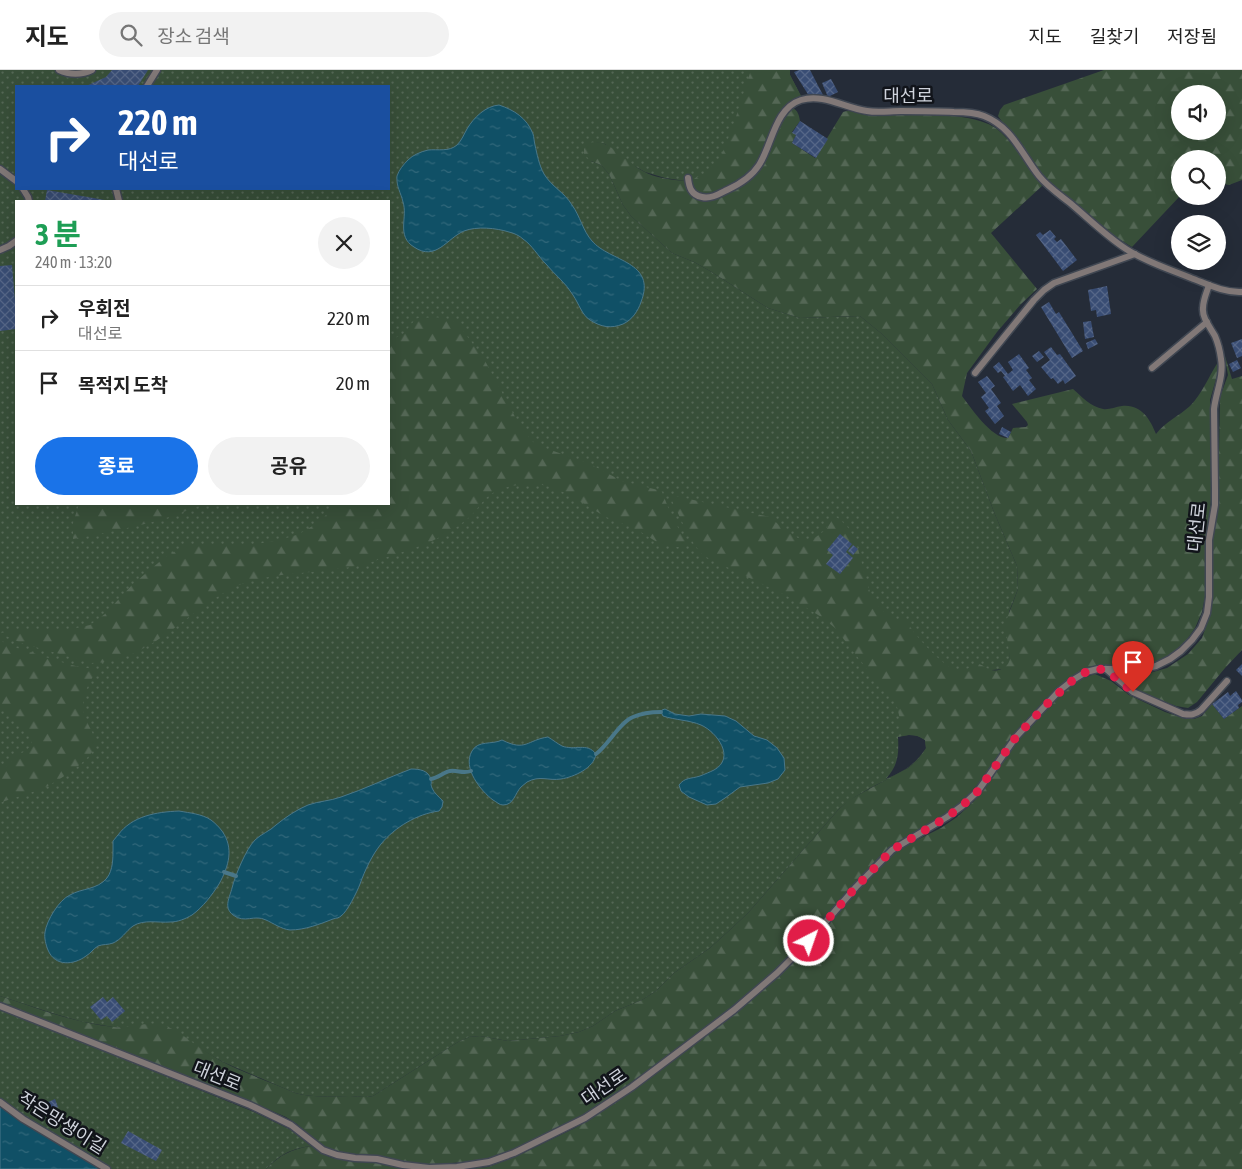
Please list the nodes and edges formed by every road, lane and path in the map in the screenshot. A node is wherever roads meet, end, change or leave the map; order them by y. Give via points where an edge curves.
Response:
1 (59, 70) edge
2 (92, 70) edge
3 (157, 70) edge
4 (148, 85) edge
5 (0, 169) edge
6 (688, 178) dead end
7 (15, 180) edge
8 (15, 242) edge
9 (0, 250) edge
10 (1134, 254) junction
11 (1209, 285) junction
12 (1242, 292) edge
13 (1207, 322) junction
14 (1152, 368) dead end
15 (975, 373) dead end
16 (1106, 670) junction
17 (1227, 681) dead end
18 (0, 1006) edge
19 (0, 1102) edge
20 (107, 1169) edge

1 - 2 lane via 75,74
3 - 4 lane
5 - 7 lane
6 - 10 lane, 대선로 via 692,192 705,198 734,187 754,172 780,119 792,104 809,98 868,112 933,111 982,115 1006,130 1040,177 1054,190
8 - 9 lane
10 - 11 lane, 대선로
10 - 15 lane via 1069,277 1044,290
11 - 12 lane, 대선로
11 - 13 lane, 대선로 via 1202,309
13 - 14 lane
13 - 16 lane, 대선로 via 1222,361 1214,409 1215,489 1209,540 1207,613 1192,640 1170,659 1143,669
16 - 17 lane via 1133,692 1190,715 1201,710
16 - 18 lane, 대선로 via 1086,672 1059,691 1016,737 978,791 947,817 892,850 809,941 734,1010 585,1118 489,1162 429,1168 337,1155 323,1150 291,1125 250,1105
19 - 20 lane, 작은망생이길

